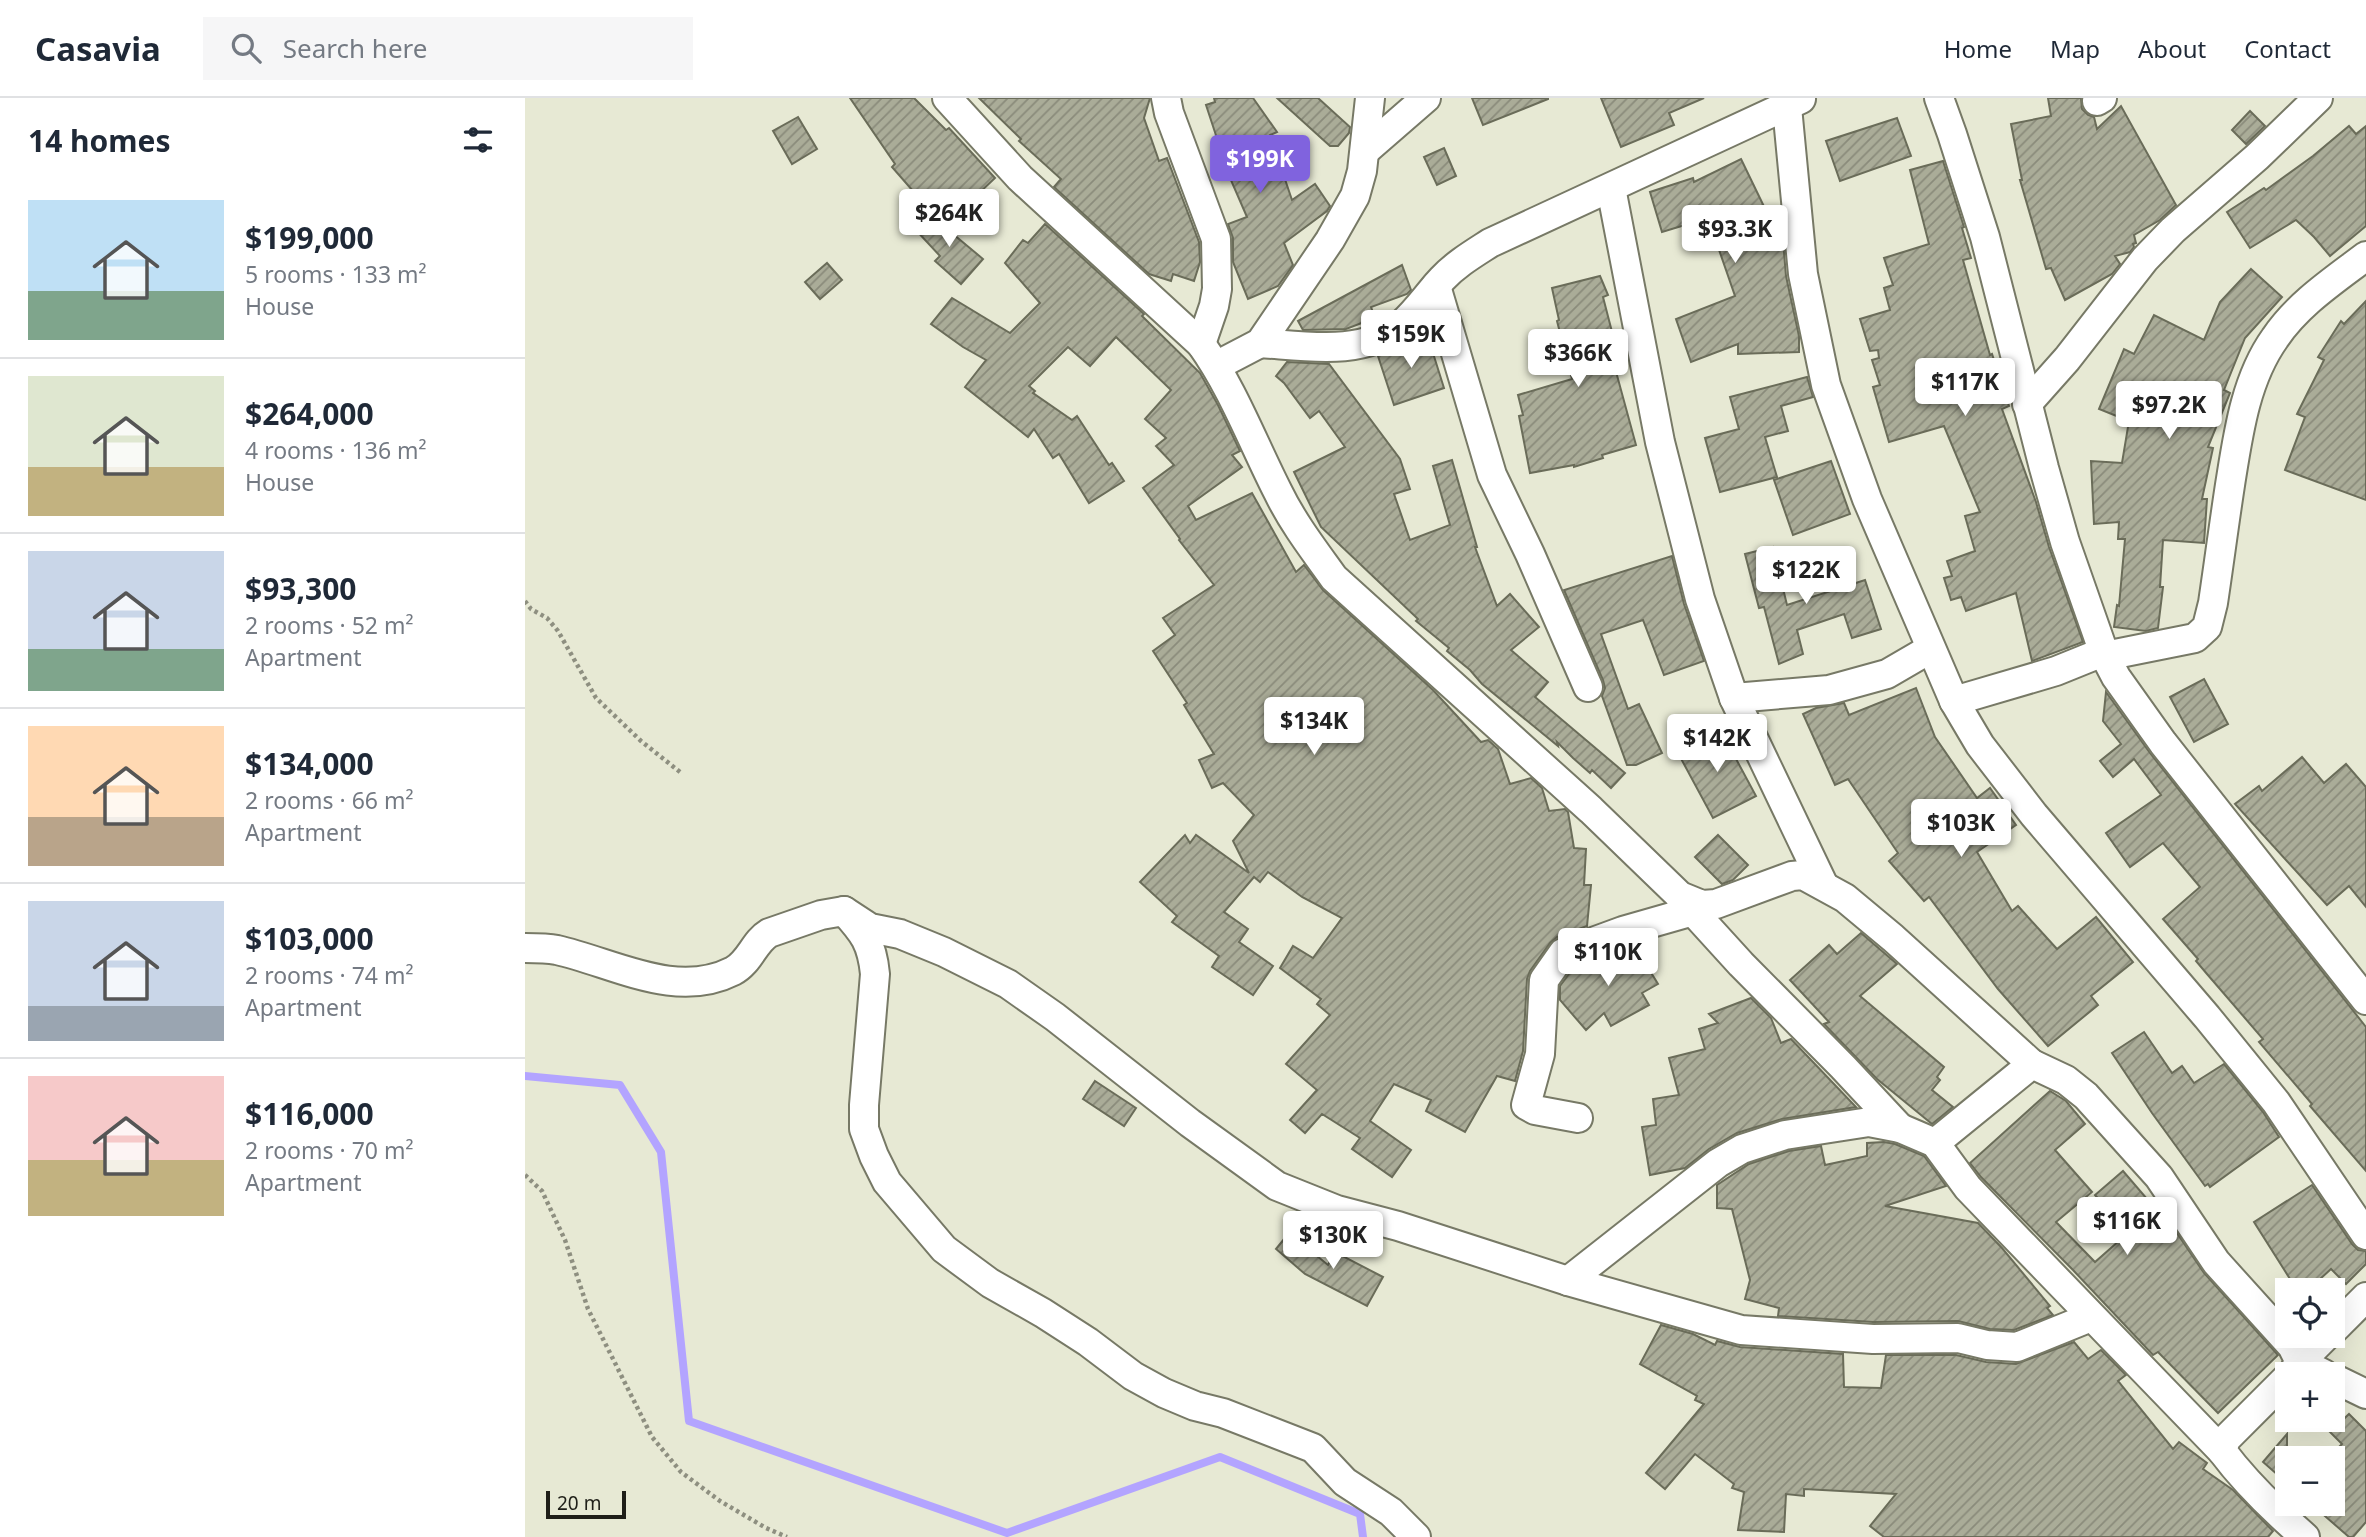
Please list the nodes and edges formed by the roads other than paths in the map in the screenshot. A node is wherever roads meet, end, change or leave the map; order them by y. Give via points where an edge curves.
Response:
1 (947, 98) edge
2 (1167, 98) edge
3 (1370, 98) edge
4 (1426, 98) edge
5 (1938, 98) edge
6 (2318, 98) edge
7 (1795, 102) edge
8 (1364, 151) junction
9 (1611, 188) junction
10 (2366, 256) edge
11 (1436, 286) junction
12 (1260, 343) junction
13 (1208, 355) junction
14 (2027, 404) junction
15 (1930, 649) junction
16 (2104, 654) junction
17 (1588, 687) dead end
18 (1734, 698) junction
19 (1954, 701) junction
20 (1823, 884) junction
21 (1687, 904) junction
22 (844, 911) junction
23 (525, 947) edge
24 (2366, 1000) edge
25 (2032, 1064) junction
26 (1578, 1118) dead end
27 (1900, 1128) junction
28 (1935, 1143) junction
29 (2366, 1235) edge
30 (1569, 1281) junction
31 (2366, 1297) edge
32 (2091, 1317) junction
33 (2345, 1318) edge
34 (2298, 1362) edge
35 (2345, 1384) edge
36 (2366, 1394) edge
37 (2275, 1395) edge
38 (2222, 1451) junction
39 (1416, 1537) edge
40 (2305, 1537) edge

1 - 13 street via 1020,177
2 - 13 street via 1216,239 1217,289
3 - 8 street
4 - 8 street
5 - 14 street via 1985,237
6 - 14 street via 2145,259
7 - 9 street
7 - 15 street via 1803,274 1826,385 1867,499
8 - 12 street via 1355,196 1303,283
9 - 11 street via 1490,243 1459,263
9 - 18 street via 1671,489 1700,599
10 - 16 street via 2303,304 2262,357 2237,439 2207,627 2196,638
11 - 12 street via 1400,326 1373,340 1330,347
11 - 17 street via 1492,475
12 - 13 street
13 - 21 street via 1301,534 1334,578 1591,810
14 - 16 street via 2065,542
15 - 18 street via 1887,674 1829,690
15 - 19 street
16 - 19 street
16 - 24 street via 2163,743
18 - 20 street
19 - 29 street via 1980,745 2034,815 2276,1102
20 - 21 street via 1803,875 1792,876 1716,904
20 - 25 street via 1893,938
21 - 26 street via 1563,953 1544,980 1540,1054 1526,1105
21 - 27 street
22 - 23 street via 769,933 736,970 711,980 679,982 556,950
22 - 30 street via 870,928 900,934 1008,984 1276,1186 1337,1210
22 - 39 street via 869,942 876,974 864,1129 887,1182 944,1249 1164,1393 1313,1448 1345,1482 1391,1512
25 - 28 street
25 - 34 street via 2066,1080 2102,1112 2159,1177 2216,1262 2292,1346
27 - 28 street
27 - 30 street via 1869,1122 1827,1127 1742,1149 1683,1189
28 - 32 street via 1968,1188
30 - 32 street via 1741,1330 1873,1339 1958,1338 2017,1347
31 - 33 street
32 - 38 street
35 - 36 street
37 - 38 street via 2226,1438
38 - 40 street

